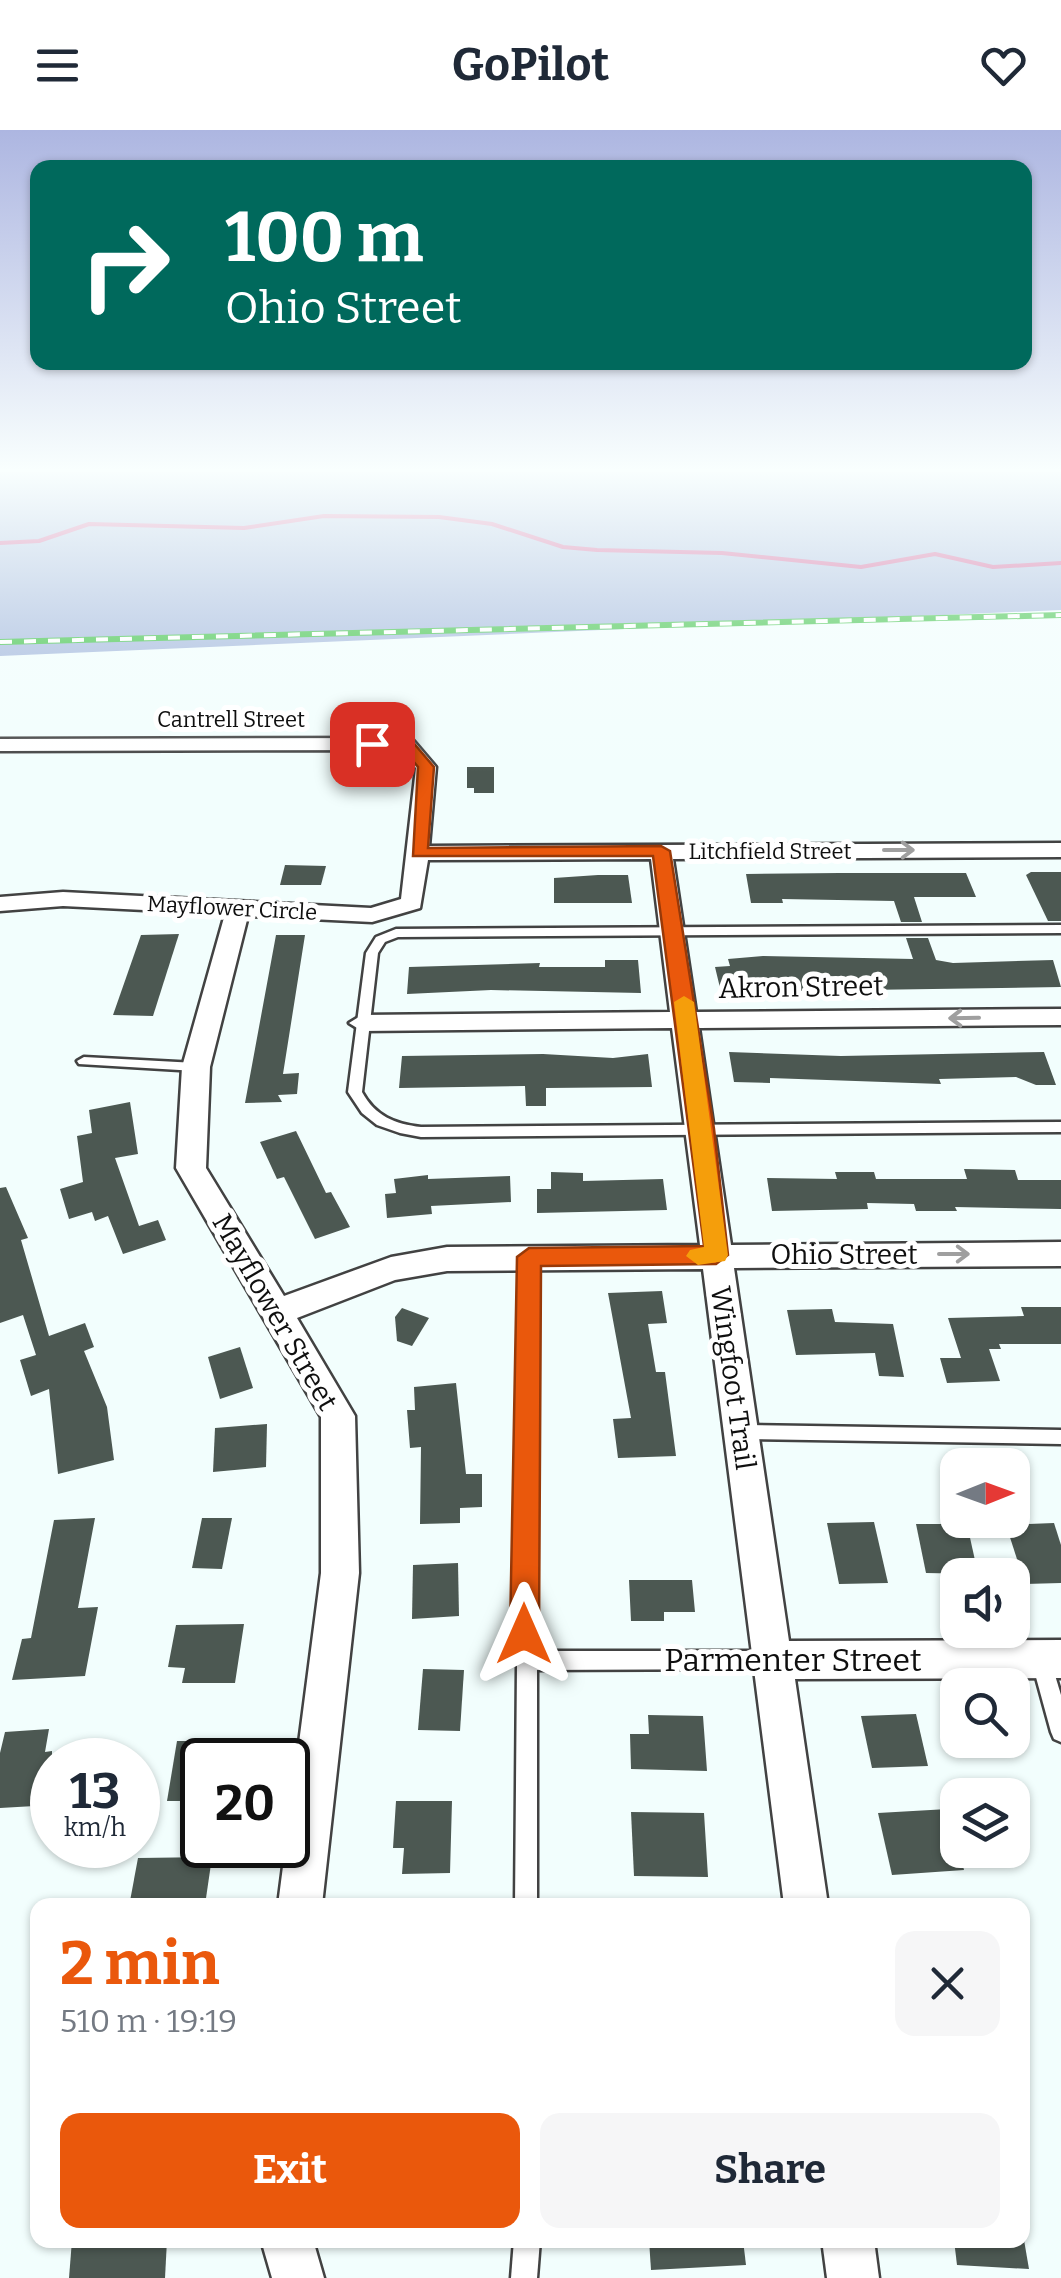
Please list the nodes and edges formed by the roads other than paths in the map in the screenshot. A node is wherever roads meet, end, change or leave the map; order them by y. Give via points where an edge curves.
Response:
1 (0, 745) edge
2 (1061, 850) edge
3 (661, 851) junction
4 (420, 853) junction
5 (0, 904) edge
6 (238, 909) junction
7 (1061, 929) edge
8 (672, 930) junction
9 (1061, 1017) edge
10 (688, 1021) junction
11 (362, 1023) junction
12 (84, 1062) dead end
13 (196, 1067) junction
14 (1061, 1127) edge
15 (703, 1129) junction
16 (1061, 1254) edge
17 (716, 1255) junction
18 (529, 1257) junction
19 (277, 1312) junction
20 (739, 1432) junction
21 (1061, 1437) edge
22 (1051, 1659) edge
23 (775, 1660) junction
24 (524, 1662) junction
25 (1061, 1732) edge
26 (301, 1898) edge
27 (526, 1898) edge
28 (805, 1898) edge
29 (289, 2248) edge
30 (526, 2248) edge
31 (849, 2248) edge
32 (298, 2278) edge
33 (524, 2278) edge
34 (852, 2278) edge

1 - 4 street, Cantrell Street via 406,744 426,767
3 -> 2 street, Litchfield Street
3 - 4 street, Litchfield Street
3 - 8 street, Wingfoot Trail
4 - 6 street, Mayflower Circle via 412,903 372,915
5 - 6 street, Mayflower Circle via 63,899
6 - 13 street, Mayflower Street
7 - 8 lane
8 - 10 street, Wingfoot Trail
8 - 11 lane via 396,933 372,953
9 -> 10 street, Akron Street
10 - 11 street, Akron Street
10 - 15 street, Wingfoot Trail
11 - 15 lane via 355,1092 362,1108 401,1130
12 - 13 lane
13 - 19 street, Mayflower Street via 191,1168
14 - 15 lane
15 - 17 street, Wingfoot Trail
17 -> 16 street, Ohio Street
17 - 18 street, Ohio Street
17 - 20 street, Wingfoot Trail
18 - 19 street, Ohio Street via 423,1261
18 - 24 lane
19 - 26 street, Mayflower Street via 338,1416 340,1573
20 - 21 lane
20 - 23 street, Wingfoot Trail
22 - 23 street, Parmenter Street
22 - 25 lane
23 - 24 lane, Parmenter Street
23 - 28 street, Wingfoot Trail
24 - 27 lane
29 - 32 street
30 - 33 lane
31 - 34 street

